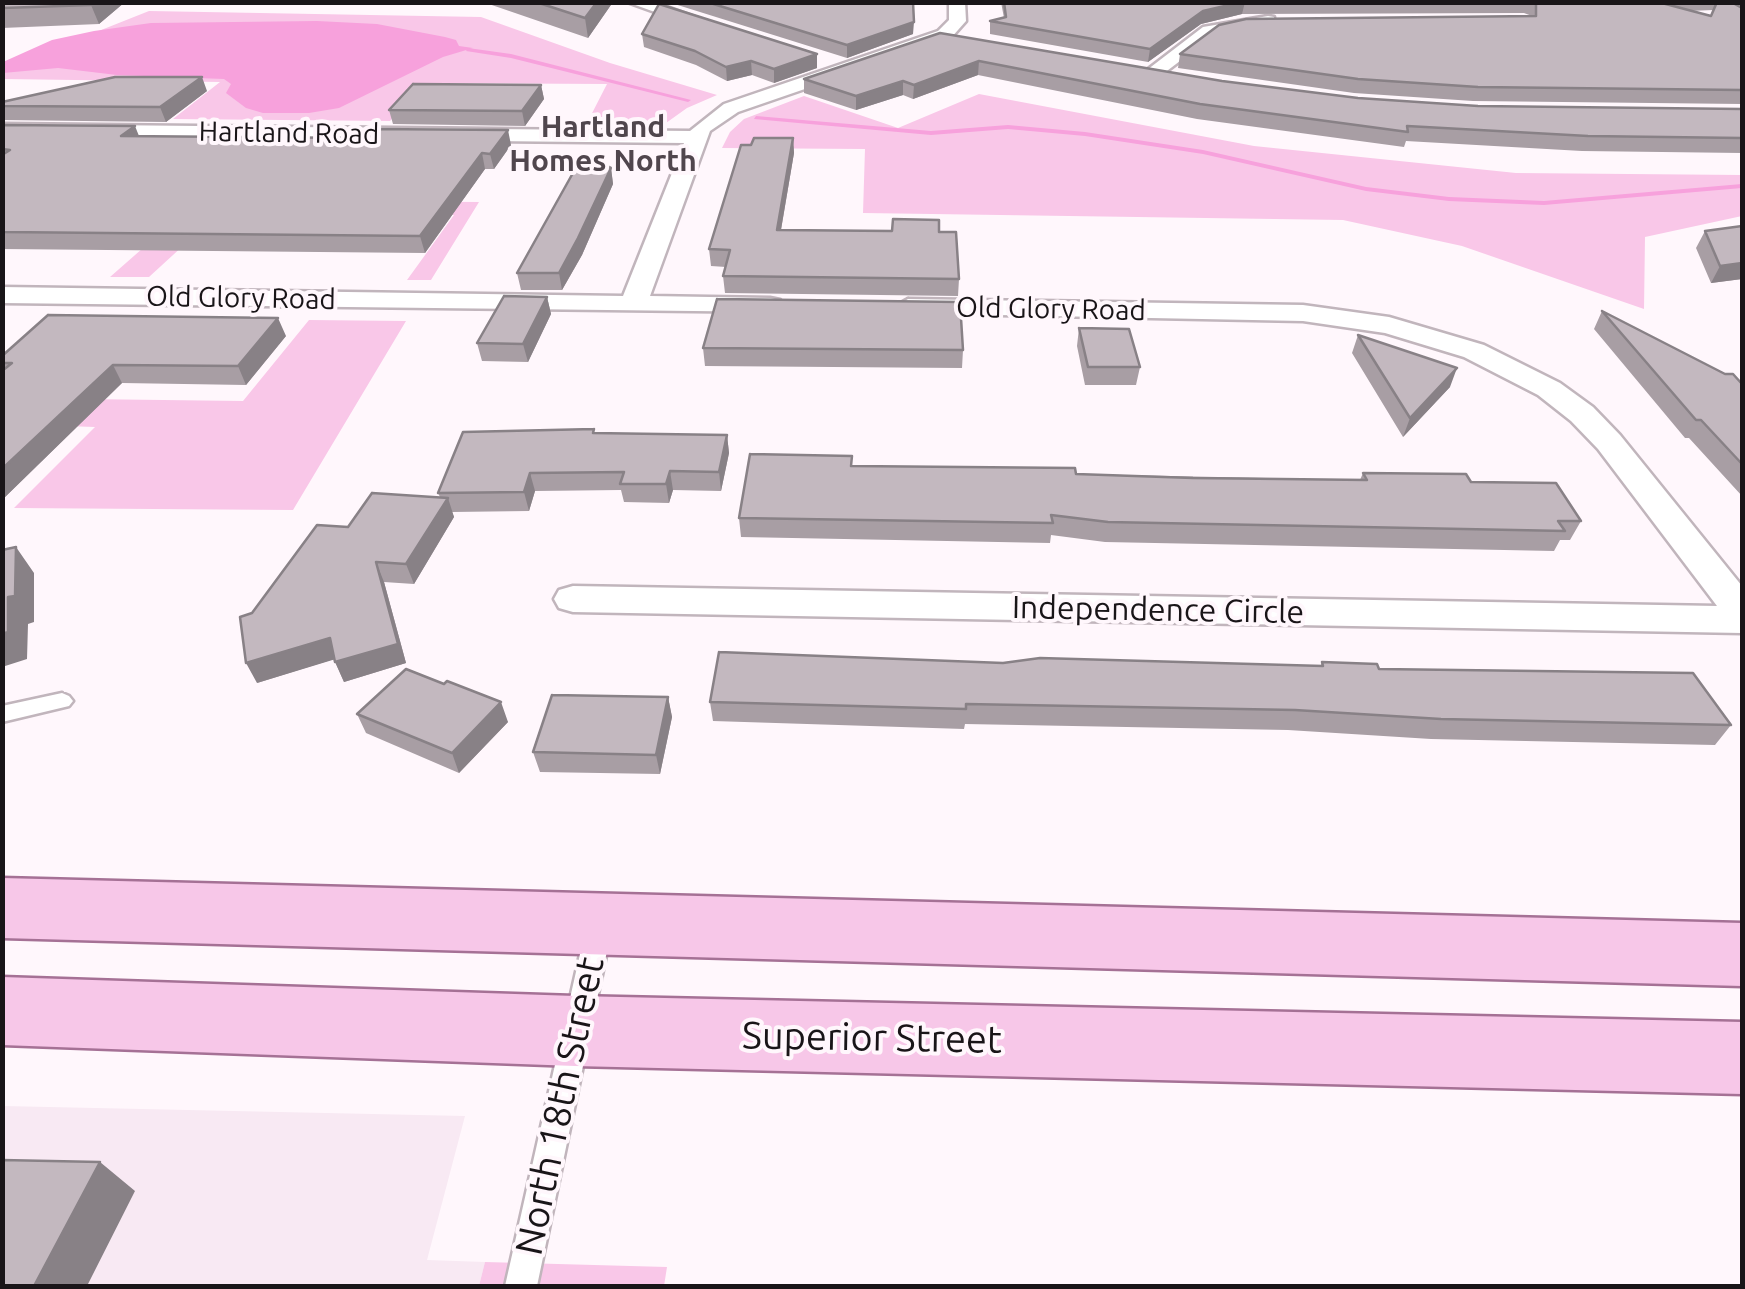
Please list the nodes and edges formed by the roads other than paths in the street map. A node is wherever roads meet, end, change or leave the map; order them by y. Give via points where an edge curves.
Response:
1 (635, 2) edge
2 (957, 2) edge
3 (1294, 20) edge
4 (722, 30) edge
5 (810, 57) edge
6 (847, 68) junction
7 (1186, 79) edge
8 (2, 130) edge
9 (696, 136) junction
10 (8, 300) edge
11 (633, 304) junction
12 (790, 306) edge
13 (888, 307) edge
14 (573, 599) dead end
15 (1742, 612) edge
16 (1742, 620) edge
17 (62, 701) dead end
18 (2, 714) edge
19 (2, 908) edge
20 (600, 925) junction
21 (1742, 955) edge
22 (2, 1011) edge
23 (575, 1031) junction
24 (1742, 1058) edge
25 (520, 1286) edge

1 - 4 street
2 - 6 street via 952,36
3 - 7 street via 1209,31 1142,71
5 - 6 street
6 - 9 street via 731,108
8 - 9 street, Hartland Road
9 - 11 street
10 - 11 street, Old Glory Road
11 - 12 street, Old Glory Road
13 - 15 street, Old Glory Road via 1303,313 1446,341 1513,369 1582,414
14 - 16 street, Independence Circle
17 - 18 lane
19 - 20 main road
20 - 21 main road
20 - 23 lane, North 18th Street
22 - 23 main road, Superior Street
23 - 24 main road, Superior Street
23 - 25 lane, North 18th Street

